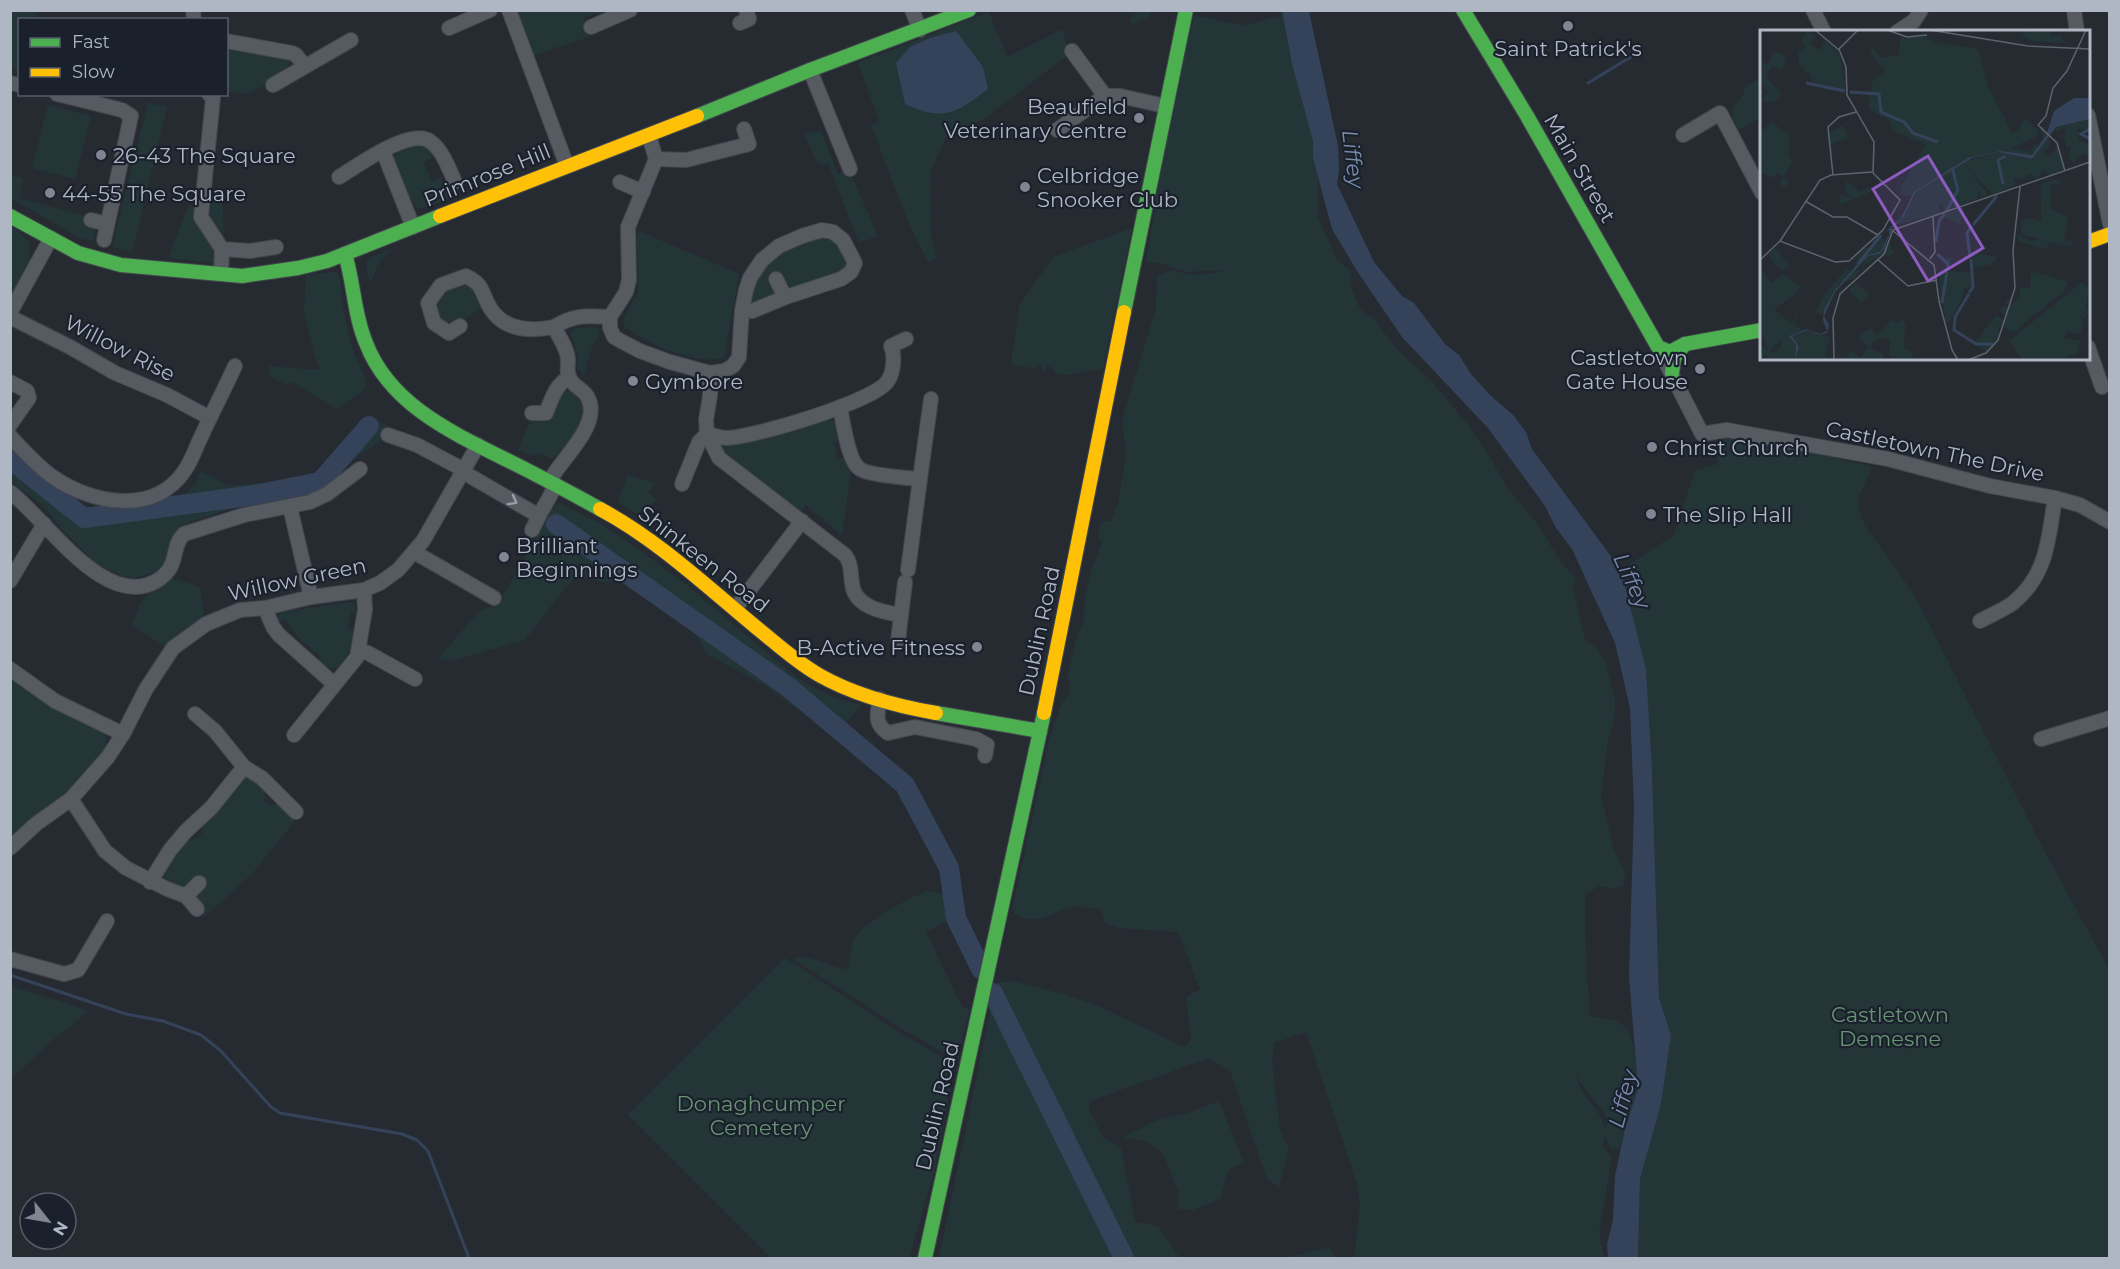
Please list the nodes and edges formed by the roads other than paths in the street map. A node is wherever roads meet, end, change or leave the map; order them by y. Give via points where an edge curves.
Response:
1 (490, 10) edge
2 (509, 10) edge
3 (630, 10) edge
4 (969, 10) edge
5 (1186, 10) edge
6 (1463, 10) edge
7 (1813, 10) edge
8 (1921, 10) edge
9 (2074, 10) edge
10 (918, 12) edge
11 (591, 27) dead end
12 (449, 28) dead end
13 (1818, 29) edge
14 (920, 30) junction
15 (1900, 30) edge
16 (2077, 30) edge
17 (351, 40) dead end
18 (228, 41) edge
19 (1072, 51) dead end
20 (305, 66) junction
21 (810, 70) junction
22 (273, 85) dead end
23 (65, 96) edge
24 (211, 96) edge
25 (1105, 96) junction
26 (1165, 106) junction
27 (2090, 126) edge
28 (744, 129) dead end
29 (1057, 130) dead end
30 (1683, 135) dead end
31 (649, 136) junction
32 (384, 151) junction
33 (656, 159) junction
34 (567, 166) junction
35 (850, 169) dead end
36 (339, 177) dead end
37 (455, 182) dead end
38 (620, 182) dead end
39 (1760, 191) edge
40 (643, 192) junction
41 (10, 216) edge
42 (91, 220) dead end
43 (107, 224) junction
44 (2109, 224) edge
45 (413, 227) junction
46 (2109, 234) edge
47 (51, 238) junction
48 (104, 240) dead end
49 (2090, 241) edge
50 (276, 247) dead end
51 (222, 249) junction
52 (345, 254) junction
53 (221, 274) junction
54 (776, 279) dead end
55 (785, 297) junction
56 (752, 311) dead end
57 (10, 315) edge
58 (610, 317) junction
59 (554, 327) junction
60 (1760, 330) edge
61 (452, 335) dead end
62 (906, 339) dead end
63 (1685, 344) junction
64 (1658, 347) junction
65 (2090, 353) edge
66 (235, 366) dead end
67 (710, 373) junction
68 (1672, 374) junction
69 (569, 378) junction
70 (10, 382) edge
71 (2102, 387) dead end
72 (930, 399) dead end
73 (840, 407) junction
74 (532, 412) dead end
75 (210, 418) junction
76 (10, 425) edge
77 (707, 434) junction
78 (388, 435) dead end
79 (10, 436) edge
80 (478, 445) junction
81 (360, 469) dead end
82 (463, 471) junction
83 (920, 479) junction
84 (552, 484) junction
85 (682, 484) dead end
86 (10, 492) edge
87 (2055, 498) junction
88 (290, 507) junction
89 (539, 516) junction
90 (802, 520) junction
91 (2109, 522) edge
92 (44, 524) junction
93 (532, 530) dead end
94 (415, 551) junction
95 (10, 581) edge
96 (364, 590) junction
97 (311, 597) junction
98 (494, 598) dead end
99 (265, 608) junction
100 (735, 609) junction
101 (902, 615) junction
102 (1980, 621) dead end
103 (898, 641) dead end
104 (359, 650) junction
105 (10, 669) edge
106 (415, 678) dead end
107 (334, 684) junction
108 (880, 699) junction
109 (195, 714) dead end
110 (2109, 718) edge
111 (1040, 731) junction
112 (123, 734) junction
113 (294, 735) dead end
114 (2041, 739) dead end
115 (985, 756) dead end
116 (244, 766) junction
117 (71, 799) junction
118 (296, 812) dead end
119 (10, 848) edge
120 (150, 882) junction
121 (199, 883) dead end
122 (186, 896) junction
123 (197, 909) dead end
124 (106, 921) dead end
125 (10, 959) edge
126 (925, 1258) edge

1 - 12 street
2 - 34 street
3 - 11 street
4 - 14 main road, Primrose Hill
5 - 26 main road, Dublin Road
6 - 64 main road, Main Street
7 - 13 street
8 - 15 street via 1914,21
9 - 16 street
10 - 14 street
14 - 21 main road, Primrose Hill
17 - 20 street
18 - 20 street via 291,53
19 - 25 street
20 - 22 street
21 - 31 main road, Primrose Hill
21 - 35 street
23 - 43 street via 122,110 131,116
24 - 51 street via 201,217
25 - 26 street
25 - 29 street
26 - 111 main road, Dublin Road
27 - 44 street
28 - 33 street via 749,144 686,160
30 - 39 street via 1723,111
31 - 33 street
31 - 34 main road, Primrose Hill
32 - 36 street
32 - 37 street via 417,137 425,138 445,160
32 - 45 street
33 - 40 street
34 - 45 main road, Primrose Hill
38 - 40 street
40 - 58 street via 628,227 626,292
41 - 47 main road, Primrose Hill
42 - 43 street
43 - 48 street
45 - 52 main road, Primrose Hill
46 - 49 main road
47 - 53 main road, Primrose Hill via 78,253 121,265
47 - 57 street
50 - 51 street
51 - 53 street
52 - 53 main road, Primrose Hill via 298,268 242,276
52 - 80 main road, Shinkeen Road via 365,343 384,377 420,412
54 - 55 street
55 - 56 street
55 - 67 street via 841,279 851,272 855,263 838,235 822,230 802,236 779,246 762,260 746,290 739,357 724,371
57 - 75 street, Willow Rise via 115,373
58 - 59 street via 577,316
58 - 67 street via 610,328 619,340 640,351
59 - 61 street via 521,330 507,324 489,307 478,282 466,276 441,285 428,303 434,323
59 - 69 street via 568,359
60 - 63 main road
62 - 73 street via 891,346 891,374 885,385
63 - 64 main road via 1670,352
63 - 68 main road via 1674,358
64 - 68 street, Castletown The Drive
65 - 71 street
66 - 75 street
67 - 77 street
68 - 87 street, Castletown The Drive via 1702,434 1727,430 1862,454
69 - 74 street via 558,387 546,413
69 - 84 street via 588,397 591,410 588,426
70 - 76 street via 27,391 29,398
72 - 83 street
73 - 77 street via 765,430 725,438
73 - 83 street via 857,467 867,472
75 - 79 street via 185,471 169,488 133,501 106,499 64,484 29,457
77 - 85 street via 699,442
77 - 90 street via 719,458
78 - 82 street
80 - 82 street, Willow Green
80 - 84 main road, Shinkeen Road
81 - 88 street via 327,494
82 -> 89 street
82 - 94 street, Willow Green
83 - 101 street
84 - 89 street
84 - 100 main road, Shinkeen Road via 638,530
86 - 92 street
87 - 91 street, Castletown The Drive via 2080,505
87 - 102 street via 2048,548 2033,580 2011,604
88 - 92 street via 244,515 184,534 170,570 148,584 127,587 90,568
88 - 97 street
89 - 93 street
90 - 100 street
90 - 101 street via 851,562 853,590 858,598 875,610
92 - 95 street
94 - 96 street, Willow Green via 398,570
94 - 98 street
96 - 97 street, Willow Green
96 - 104 street
97 - 99 street, Willow Green
99 - 107 street via 279,635
99 - 112 street, Willow Green via 240,610 206,624 173,648
100 - 108 main road, Shinkeen Road via 804,666
101 - 103 street
104 - 106 street
104 - 107 street
105 - 112 street via 55,701
107 - 113 street
108 - 111 main road, Shinkeen Road
108 - 115 street via 876,718 888,733 915,727 975,739 987,745
109 - 116 street
110 - 114 street
111 - 126 main road, Dublin Road
112 - 117 street, Willow Green
116 - 118 street
116 - 120 street via 211,808 170,850
117 - 119 street, Willow Green
117 - 120 street via 105,850
120 - 122 street
121 - 122 street
122 - 123 street
124 - 125 street via 78,970 64,974

